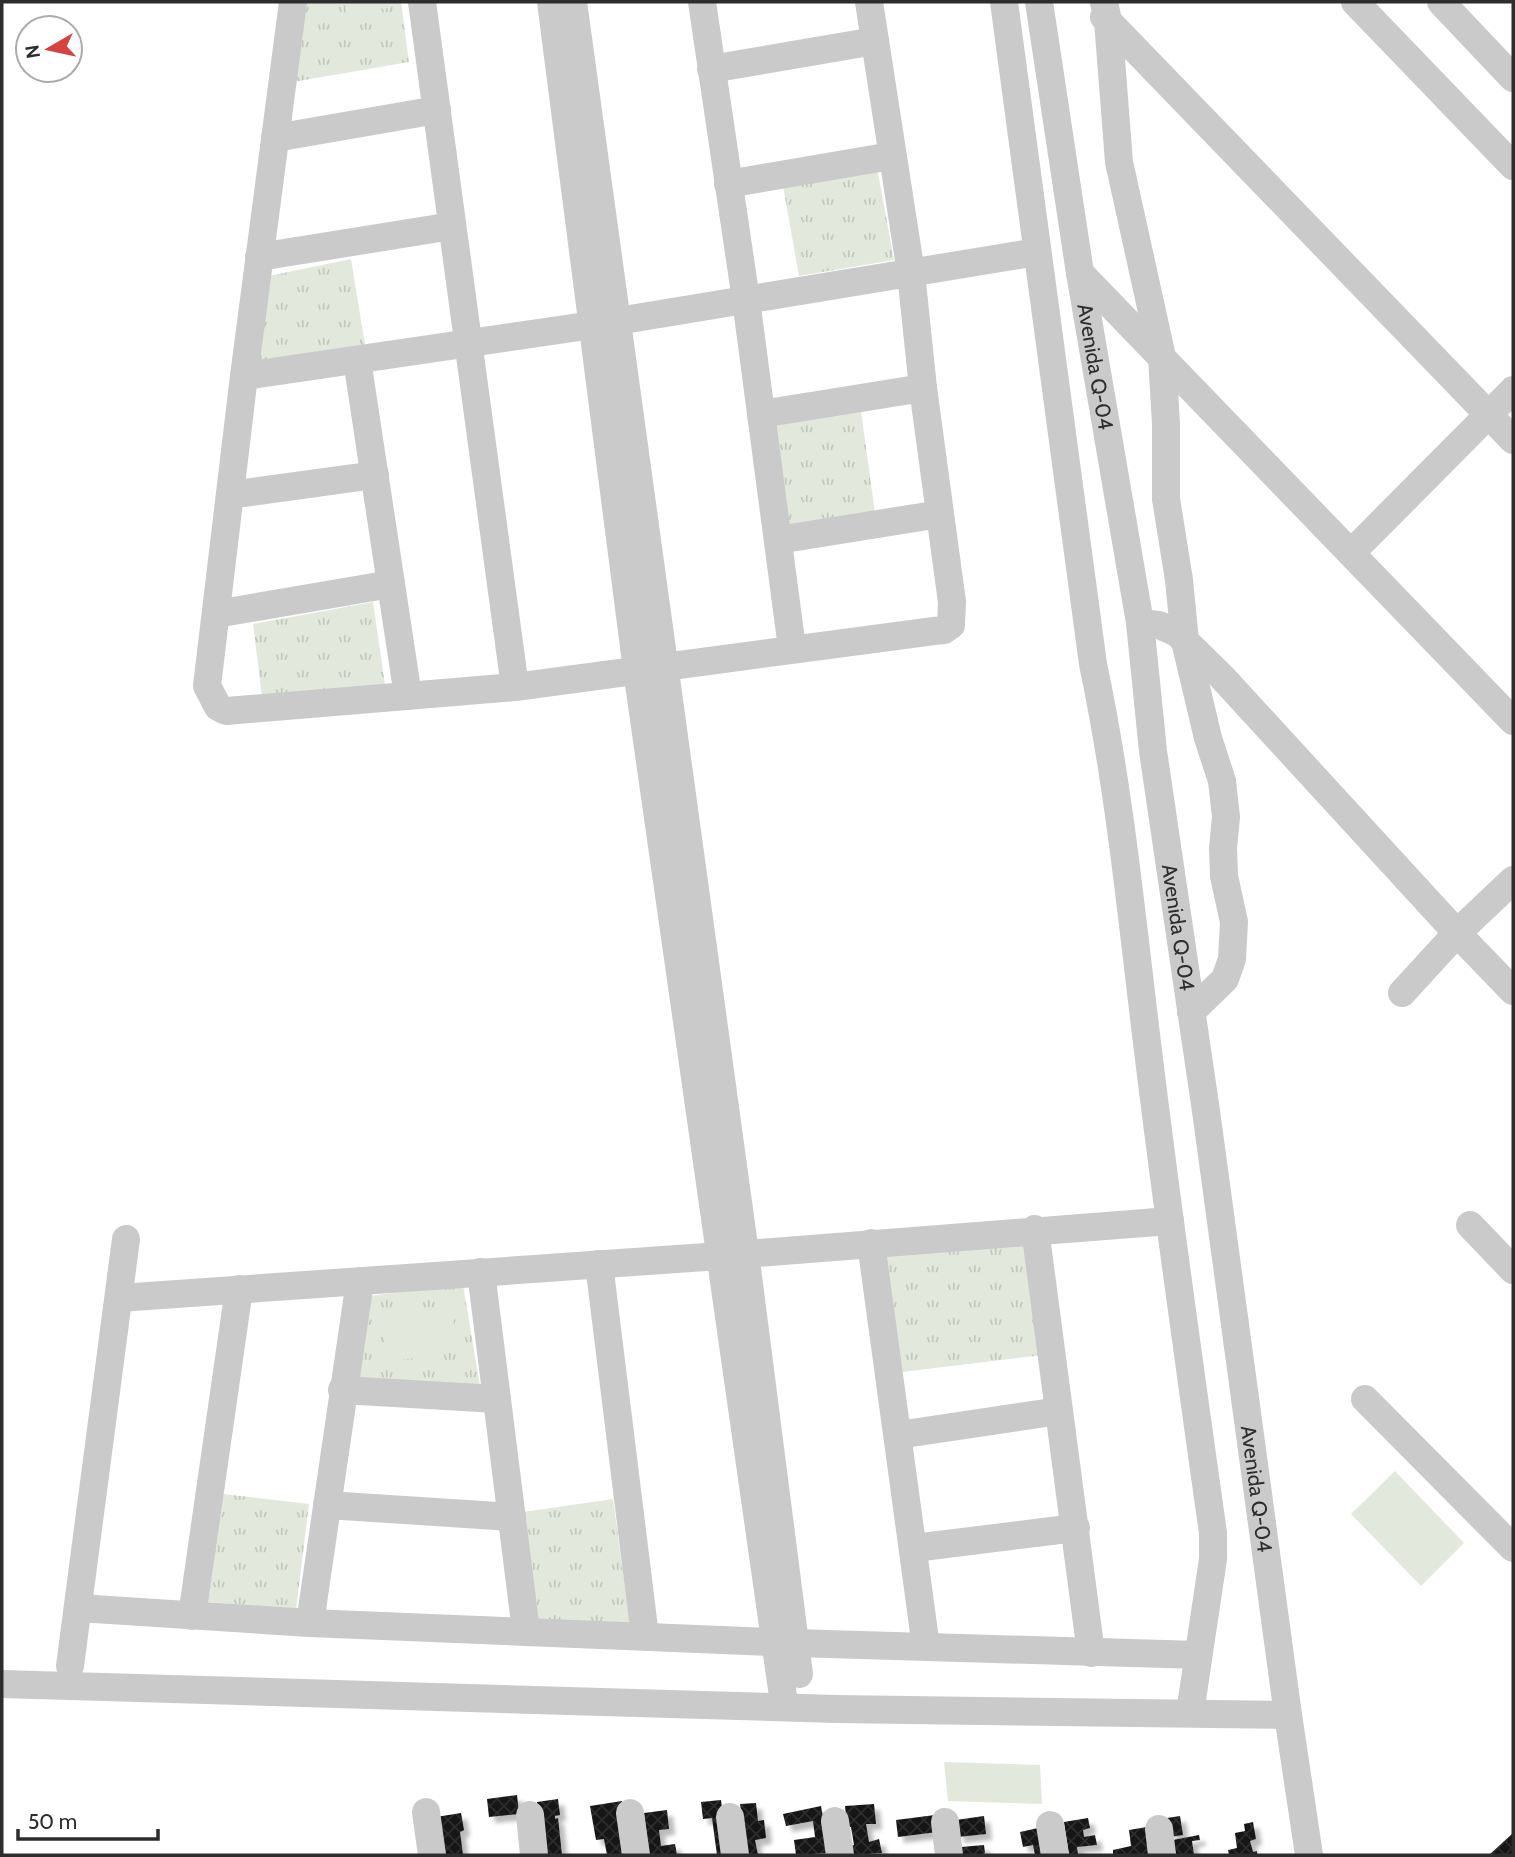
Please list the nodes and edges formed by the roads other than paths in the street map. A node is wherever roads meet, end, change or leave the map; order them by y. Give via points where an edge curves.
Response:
1 (293, 2) edge
2 (422, 2) edge
3 (551, 2) edge
4 (573, 2) edge
5 (702, 2) edge
6 (869, 2) edge
7 (1004, 2) edge
8 (1039, 2) edge
9 (1355, 2) edge
10 (1441, 2) edge
11 (1100, 8) edge
12 (875, 41) junction
13 (711, 69) junction
14 (1513, 78) edge
15 (437, 110) junction
16 (275, 138) junction
17 (891, 156) junction
18 (1513, 166) edge
19 (728, 184) junction
20 (452, 226) junction
21 (1037, 252) junction
22 (259, 257) junction
23 (911, 272) junction
24 (1080, 273) junction
25 (746, 299) junction
26 (605, 323) junction
27 (468, 343) junction
28 (1162, 358) junction
29 (357, 360) junction
30 (244, 376) junction
31 (923, 388) junction
32 (1513, 390) edge
33 (761, 414) junction
34 (1489, 415) junction
35 (1513, 440) edge
36 (374, 475) junction
37 (230, 495) junction
38 (940, 514) junction
39 (778, 540) junction
40 (1351, 553) junction
41 (391, 584) junction
42 (216, 614) junction
43 (1140, 622) junction
44 (1185, 641) junction
45 (792, 648) junction
46 (650, 668) junction
47 (516, 687) junction
48 (408, 696) junction
49 (1513, 721) edge
50 (1513, 880) edge
51 (1457, 933) junction
52 (1513, 991) edge
53 (1402, 993) dead end
54 (1191, 1012) junction
55 (1170, 1221) junction
56 (1470, 1225) dead end
57 (1035, 1229) junction
58 (125, 1238) dead end
59 (871, 1243) junction
60 (733, 1254) junction
61 (599, 1264) junction
62 (1513, 1269) edge
63 (481, 1272) junction
64 (360, 1281) junction
65 (239, 1289) junction
66 (119, 1298) junction
67 (342, 1390) junction
68 (497, 1399) junction
69 (1365, 1399) dead end
70 (1059, 1411) junction
71 (898, 1435) junction
72 (327, 1505) junction
73 (512, 1517) junction
74 (1076, 1528) junction
75 (914, 1548) junction
76 (1513, 1548) edge
77 (79, 1608) junction
78 (192, 1616) junction
79 (310, 1623) junction
80 (526, 1631) junction
81 (645, 1636) junction
82 (785, 1642) junction
83 (926, 1647) junction
84 (1091, 1653) junction
85 (1198, 1655) junction
86 (70, 1667) dead end
87 (2, 1684) edge
88 (793, 1696) dead end
89 (1191, 1706) dead end
90 (1288, 1715) junction
91 (426, 1812) dead end
92 (630, 1813) dead end
93 (530, 1815) dead end
94 (730, 1816) dead end
95 (835, 1821) dead end
96 (945, 1822) dead end
97 (1050, 1825) dead end
98 (432, 1855) edge
99 (534, 1855) edge
100 (636, 1855) edge
101 (735, 1855) edge
102 (840, 1855) edge
103 (949, 1855) edge
104 (1055, 1855) edge
105 (1309, 1855) edge

1 - 16 street
2 - 15 street
3 - 26 street
4 - 26 street
5 - 13 street
6 - 12 street
7 - 21 street
8 - 24 street, Avenida Q-04
9 - 18 street
10 - 14 street
11 - 28 street via 1119,162
11 - 34 street
12 - 13 street
12 - 17 street
13 - 19 street
15 - 16 street
15 - 20 street
16 - 22 street
17 - 19 street
17 - 23 street
19 - 25 street
20 - 22 street
20 - 27 street
21 - 23 street
21 - 55 street via 1093,664 1119,816
22 - 30 street
23 - 25 street
23 - 31 street
24 - 28 street
24 - 43 street, Avenida Q-04
25 - 26 street
25 - 33 street
26 - 27 street
26 - 46 street
27 - 29 street
27 - 47 street
28 - 40 street
28 - 44 street via 1166,499
29 - 30 street
29 - 36 street
30 - 37 street
31 - 33 street
31 - 38 street
32 - 34 street
33 - 39 street
34 - 35 street
34 - 40 street
36 - 37 street
36 - 41 street
37 - 42 street
38 - 39 street
38 - 45 street via 951,625 944,630
39 - 45 street
40 - 49 street
41 - 42 street
41 - 48 street
42 - 48 street via 207,686 218,707 226,711
43 - 44 street via 1159,625
43 - 54 street, Avenida Q-04 via 1153,751
44 - 51 street
44 - 54 street via 1222,781 1224,876 1234,922 1232,959 1225,979
45 - 46 street
46 - 47 street
46 - 60 street via 659,789 708,1144
47 - 48 street
50 - 51 street
51 - 52 street
51 - 53 street
54 - 90 street, Avenida Q-04
55 - 57 street
55 - 85 street via 1213,1533
56 - 62 street
57 - 59 street
57 - 70 street
58 - 66 street
59 - 60 street
59 - 71 street
60 - 61 street
60 - 82 street
61 - 63 street
61 - 81 street
63 - 64 street
63 - 68 street
64 - 65 street
64 - 67 street
65 - 66 street
65 - 78 street
66 - 77 street
67 - 68 street
67 - 72 street
68 - 73 street
69 - 76 street
70 - 71 street
70 - 74 street
71 - 75 street
72 - 73 street
72 - 79 street
73 - 80 street
74 - 75 street
74 - 84 street
75 - 83 street
77 - 78 street
77 - 86 street
78 - 79 street
79 - 80 street
80 - 81 street
81 - 82 street
82 - 83 street
82 - 88 street
83 - 84 street
84 - 85 street
85 - 89 street
87 - 90 street via 863,1710
90 - 105 street, Avenida Q-04
91 - 98 street
92 - 100 street
93 - 99 street
94 - 101 street
95 - 102 street
96 - 103 street
97 - 104 street

